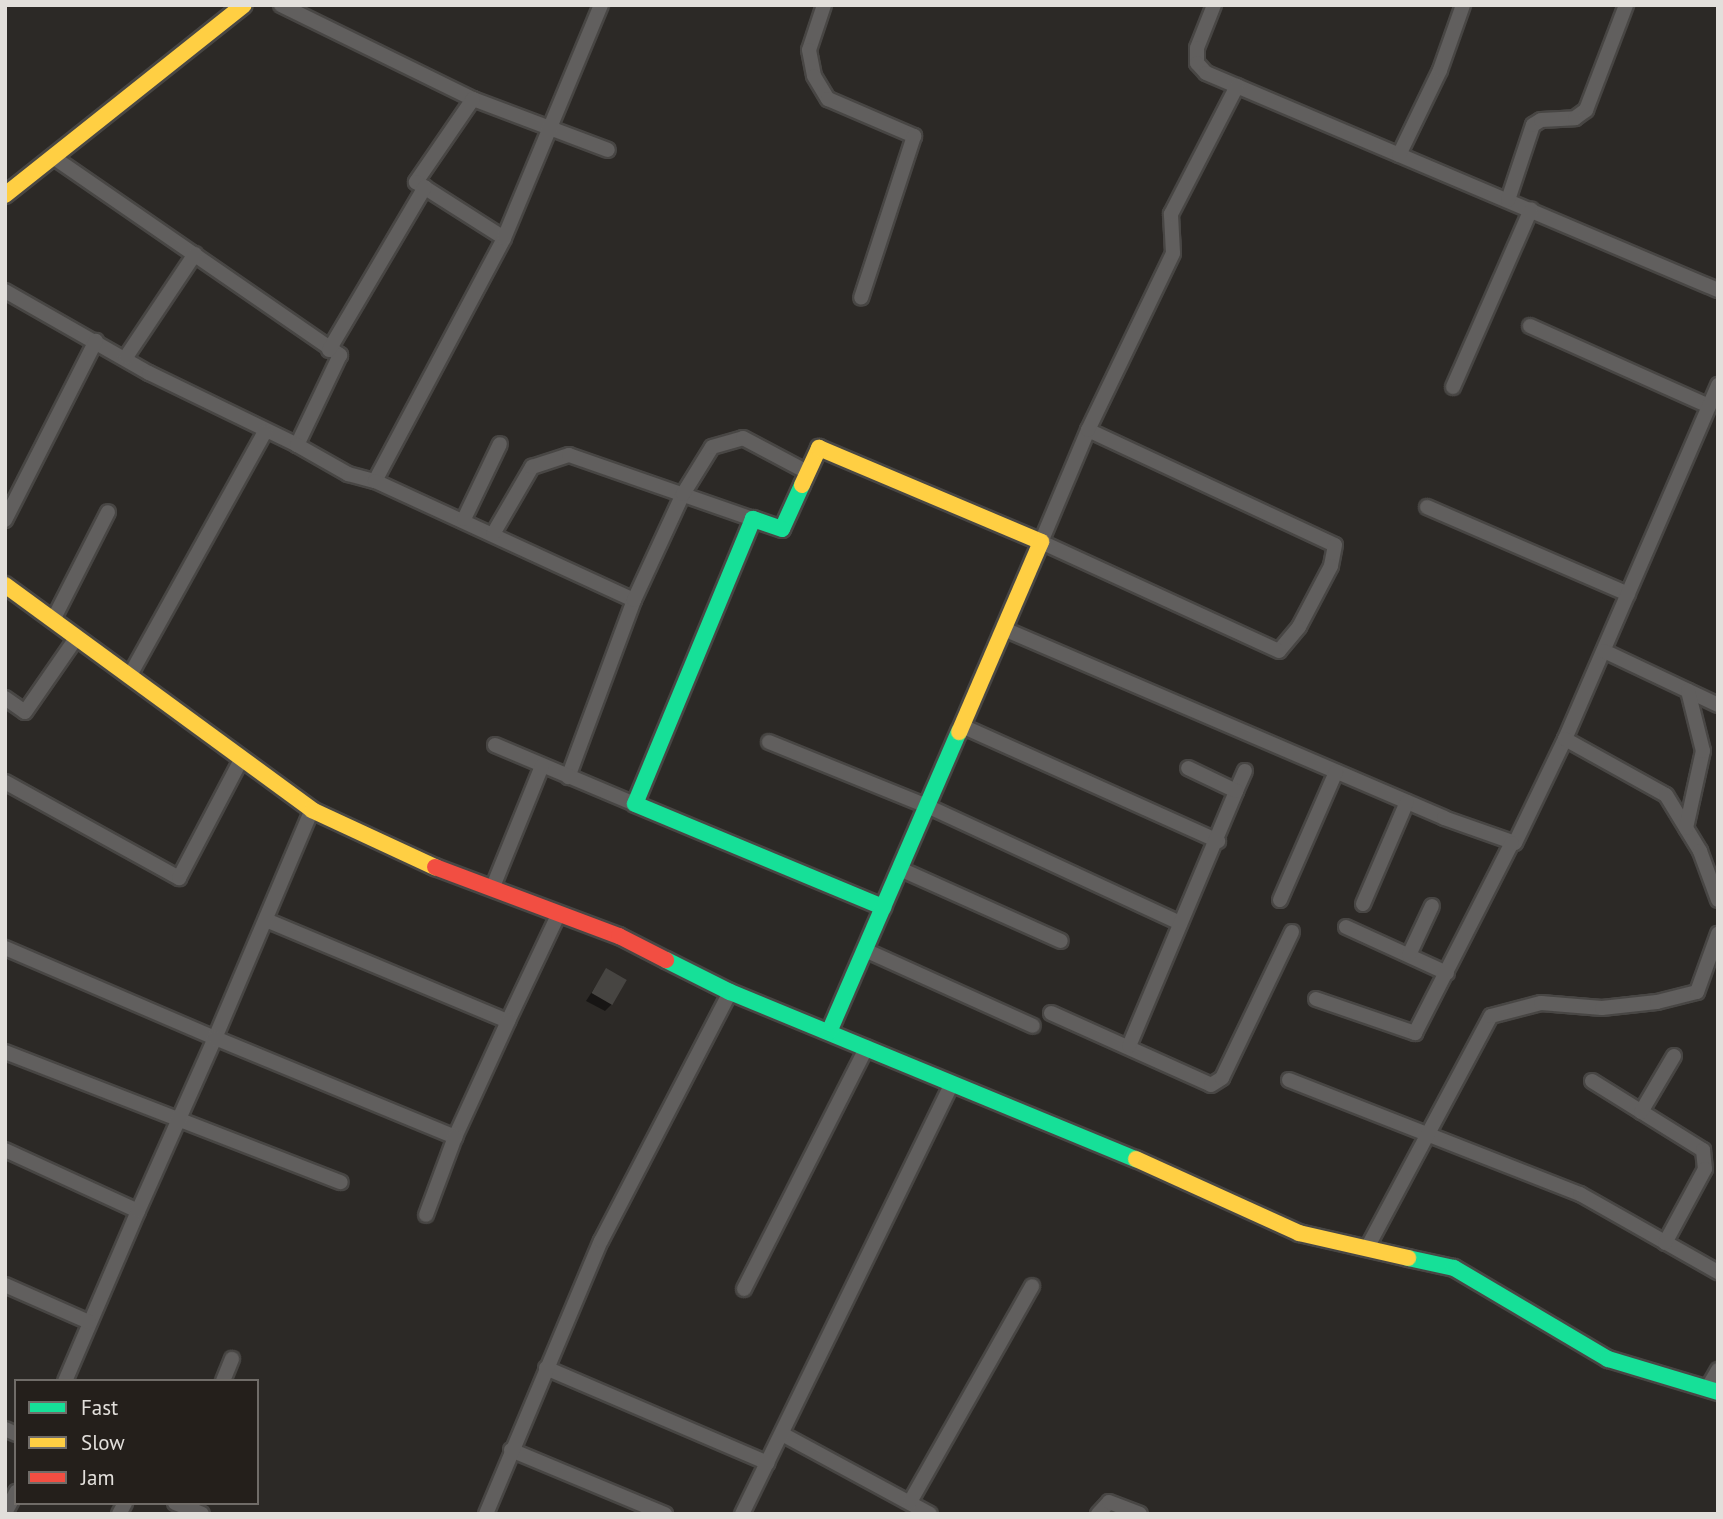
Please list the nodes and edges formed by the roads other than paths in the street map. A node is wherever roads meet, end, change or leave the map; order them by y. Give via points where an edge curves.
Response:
1 (244, 5) edge
2 (281, 5) edge
3 (601, 5) edge
4 (824, 5) edge
5 (1214, 5) edge
6 (1463, 5) edge
7 (1626, 5) edge
8 (1237, 86) junction
9 (473, 99) junction
10 (549, 130) junction
11 (608, 150) dead end
12 (1399, 155) junction
13 (53, 157) junction
14 (425, 187) junction
15 (5, 195) edge
16 (1508, 200) junction
17 (1531, 209) junction
18 (504, 238) junction
19 (195, 254) junction
20 (1717, 285) edge
21 (5, 291) edge
22 (861, 298) dead end
23 (1530, 326) dead end
24 (96, 341) junction
25 (329, 349) junction
26 (126, 357) junction
27 (1718, 385) edge
28 (1453, 387) dead end
29 (1709, 406) junction
30 (1088, 430) junction
31 (265, 432) junction
32 (297, 444) junction
33 (500, 444) dead end
34 (807, 472) junction
35 (375, 481) junction
36 (684, 494) junction
37 (1427, 508) dead end
38 (108, 512) dead end
39 (464, 519) junction
40 (753, 519) junction
41 (5, 520) edge
42 (493, 534) junction
43 (1041, 542) junction
44 (5, 585) edge
45 (1628, 594) junction
46 (634, 600) junction
47 (53, 620) junction
48 (1004, 629) junction
49 (77, 637) junction
50 (1604, 651) junction
51 (129, 677) junction
52 (1688, 691) junction
53 (5, 698) edge
54 (1718, 705) edge
55 (962, 726) junction
56 (1565, 739) junction
57 (769, 742) dead end
58 (495, 745) dead end
59 (241, 760) junction
60 (542, 766) junction
61 (1188, 768) dead end
62 (1245, 771) dead end
63 (1336, 772) junction
64 (568, 777) junction
65 (5, 782) edge
66 (1236, 791) junction
67 (1407, 802) junction
68 (635, 804) junction
69 (927, 806) junction
70 (312, 810) junction
71 (1686, 828) junction
72 (1218, 841) junction
73 (1512, 843) junction
74 (900, 869) junction
75 (492, 889) junction
76 (1280, 900) dead end
77 (1718, 900) edge
78 (1363, 904) dead end
79 (1432, 906) dead end
80 (883, 907) junction
81 (558, 915) junction
82 (266, 919) junction
83 (1180, 923) junction
84 (1346, 927) dead end
85 (1292, 932) dead end
86 (1718, 934) edge
87 (1061, 941) dead end
88 (5, 948) edge
89 (865, 950) junction
90 (1409, 955) junction
91 (1447, 973) junction
92 (730, 992) junction
93 (1316, 999) dead end
94 (1051, 1013) dead end
95 (508, 1021) junction
96 (1033, 1026) dead end
97 (830, 1032) junction
98 (215, 1038) junction
99 (1129, 1046) junction
100 (867, 1047) junction
101 (5, 1052) edge
102 (1674, 1056) dead end
103 (1289, 1080) dead end
104 (1592, 1081) dead end
105 (952, 1084) junction
106 (1642, 1112) junction
107 (176, 1122) junction
108 (1427, 1135) junction
109 (455, 1138) junction
110 (5, 1150) edge
111 (341, 1182) dead end
112 (138, 1211) junction
113 (426, 1215) dead end
114 (1665, 1243) junction
115 (1367, 1248) junction
116 (1718, 1272) edge
117 (5, 1285) edge
118 (1032, 1286) dead end
119 (744, 1289) dead end
120 (89, 1322) junction
121 (232, 1359) dead end
122 (546, 1368) junction
123 (1718, 1370) edge
124 (66, 1379) edge
125 (224, 1379) edge
126 (1712, 1390) edge
127 (782, 1434) junction
128 (511, 1450) junction
129 (768, 1463) junction
130 (14, 1496) edge
131 (910, 1503) junction
132 (180, 1505) edge
133 (5, 1513) edge
134 (202, 1514) edge
135 (486, 1514) edge
136 (665, 1514) edge
137 (742, 1514) edge
138 (930, 1514) edge
139 (1098, 1514) edge
140 (1140, 1514) edge

1 - 13 street
2 - 9 street
3 - 10 street
4 - 22 street via 809,50 814,76 828,99 914,136
5 - 8 street via 1197,48 1198,64 1206,73
6 - 12 street via 1440,70
7 - 16 street via 1586,110 1575,118 1541,120 1533,125
8 - 12 street
8 - 30 street via 1171,214 1173,253
9 - 10 street
9 - 14 street via 416,182
10 - 11 street
10 - 18 street
12 - 16 street
13 - 15 street
13 - 19 street
14 - 18 street
14 - 25 street
16 - 17 street
17 - 20 street
17 - 28 street
18 - 35 street
19 - 25 street
19 - 26 street
21 - 24 street
23 - 29 street
24 - 26 street
24 - 41 street
25 - 32 street via 341,355
26 - 31 street
27 - 29 street
29 - 45 street
30 - 43 street
30 - 43 street via 1335,545 1331,566 1299,627 1279,652
31 - 32 street
31 - 51 street
32 - 35 street via 348,474
33 - 39 street
34 - 36 street via 743,438 712,447
34 - 40 street via 782,529
34 - 43 street via 818,448
35 - 39 street
36 - 40 street
36 - 42 street via 569,455 532,467
36 - 46 street
37 - 45 street
38 - 47 street
39 - 42 street
40 - 68 street
42 - 46 street
43 - 48 street
44 - 47 street
45 - 50 street
46 - 64 street
47 - 49 street
48 - 55 street
48 - 63 street
49 - 51 street
49 - 53 street via 25,712
50 - 52 street
50 - 56 street
51 - 59 street
52 - 54 street
52 - 71 street via 1703,751
55 - 69 street
55 - 72 street
56 - 71 street via 1666,795
56 - 73 street
57 - 69 street
58 - 60 street
59 - 65 street via 179,878
59 - 70 street
60 - 64 street
60 - 75 street
61 - 66 street
62 - 66 street
63 - 67 street
63 - 76 street
64 - 68 street
66 - 72 street
67 - 73 street
67 - 78 street
68 - 80 street
69 - 74 street
69 - 83 street
70 - 75 street
70 - 82 street
71 - 77 street
72 - 83 street
73 - 91 street
74 - 80 street
74 - 87 street
75 - 81 street
79 - 90 street
80 - 89 street
81 - 92 street via 620,936
81 - 95 street
82 - 95 street
82 - 98 street
83 - 99 street
84 - 90 street
85 - 99 street via 1217,1083 1177,1073
86 - 108 street via 1697,992 1602,1008 1541,1003 1491,1016
88 - 98 street
89 - 96 street
89 - 97 street
90 - 91 street
91 - 93 street via 1426,1016 1410,1034
92 - 97 street
92 - 122 street via 601,1241
94 - 99 street
95 - 109 street
97 - 100 street
98 - 107 street
98 - 109 street
100 - 105 street
100 - 119 street
101 - 107 street
102 - 106 street
103 - 108 street
104 - 106 street
105 - 115 street via 1045,1118 1299,1233
105 - 127 street via 867,1250
106 - 114 street via 1703,1150 1701,1179
107 - 111 street
107 - 112 street
108 - 114 street via 1580,1195
108 - 115 street
109 - 113 street
110 - 112 street
112 - 120 street
114 - 116 street
115 - 126 street via 1454,1268 1608,1359
117 - 120 street
118 - 131 street
120 - 124 street
121 - 125 street
122 - 128 street
122 - 129 street
123 - 126 street
127 - 129 street
127 - 131 street
128 - 135 street
128 - 136 street
129 - 137 street
130 - 133 street
131 - 138 street
132 - 134 street
139 - 140 street via 1109,1502

